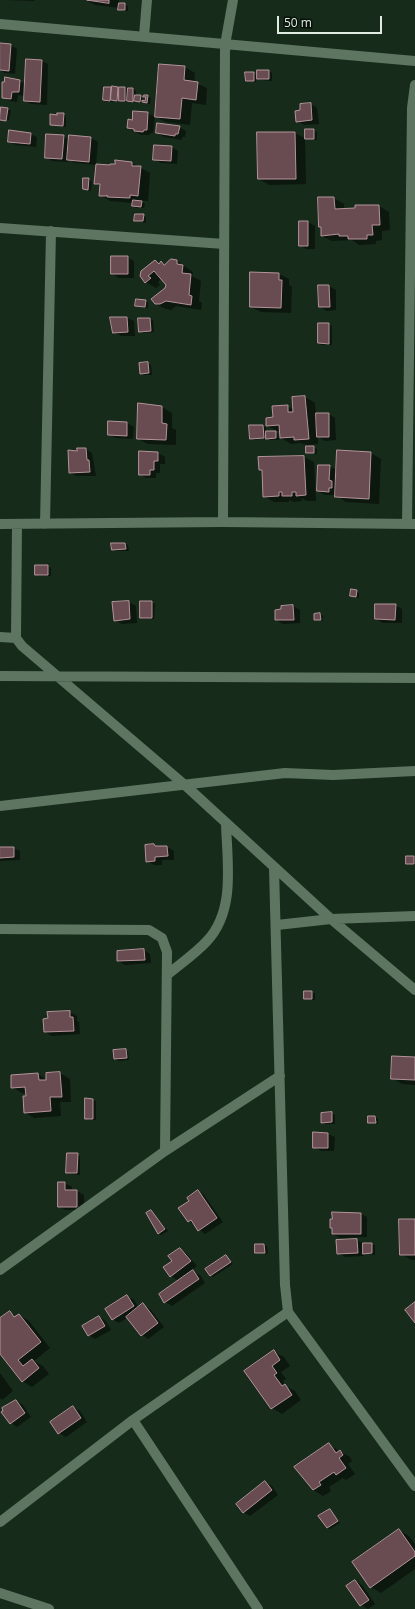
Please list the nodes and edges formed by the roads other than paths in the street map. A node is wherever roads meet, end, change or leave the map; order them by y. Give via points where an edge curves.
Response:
1 (147, 0) edge
2 (233, 0) edge
3 (0, 24) edge
4 (144, 36) junction
5 (225, 45) junction
6 (415, 61) edge
7 (415, 85) edge
8 (0, 228) edge
9 (51, 231) junction
10 (224, 244) junction
11 (411, 337) edge
12 (223, 522) junction
13 (0, 524) edge
14 (17, 524) junction
15 (45, 524) junction
16 (411, 524) edge
17 (0, 637) edge
18 (16, 638) junction
19 (0, 676) edge
20 (56, 676) junction
21 (415, 678) edge
22 (415, 771) edge
23 (186, 786) junction
24 (0, 806) edge
25 (226, 823) junction
26 (274, 868) junction
27 (415, 916) edge
28 (331, 920) junction
29 (277, 926) junction
30 (0, 929) edge
31 (167, 975) junction
32 (415, 990) edge
33 (280, 1076) junction
34 (165, 1151) junction
35 (0, 1270) edge
36 (288, 1312) junction
37 (133, 1420) junction
38 (415, 1486) edge
39 (0, 1522) edge
40 (0, 1593) edge
41 (49, 1609) edge
42 (258, 1609) edge

1 - 4 street
2 - 5 street
3 - 4 street
4 - 5 street
5 - 6 street
5 - 10 street
7 - 11 street via 412,108
8 - 9 street
9 - 10 street
9 - 15 street
10 - 12 street
11 - 16 street
12 - 15 street
12 - 16 street
13 - 14 street
14 - 15 street
14 - 18 street
17 - 18 street
18 - 20 street
19 - 20 street
20 - 21 street
20 - 23 street
22 - 23 street via 333,775 285,773
23 - 24 street
23 - 25 street
25 - 26 street
25 - 31 street via 227,896 222,916 206,942
26 - 28 street
26 - 29 street
27 - 28 street
28 - 29 street
28 - 32 street
29 - 33 street
30 - 31 street via 149,930 162,938 166,945
31 - 34 street
33 - 34 street
33 - 36 street via 285,1286
34 - 35 street
36 - 37 street
36 - 38 street
37 - 39 street
37 - 42 street
40 - 41 street

